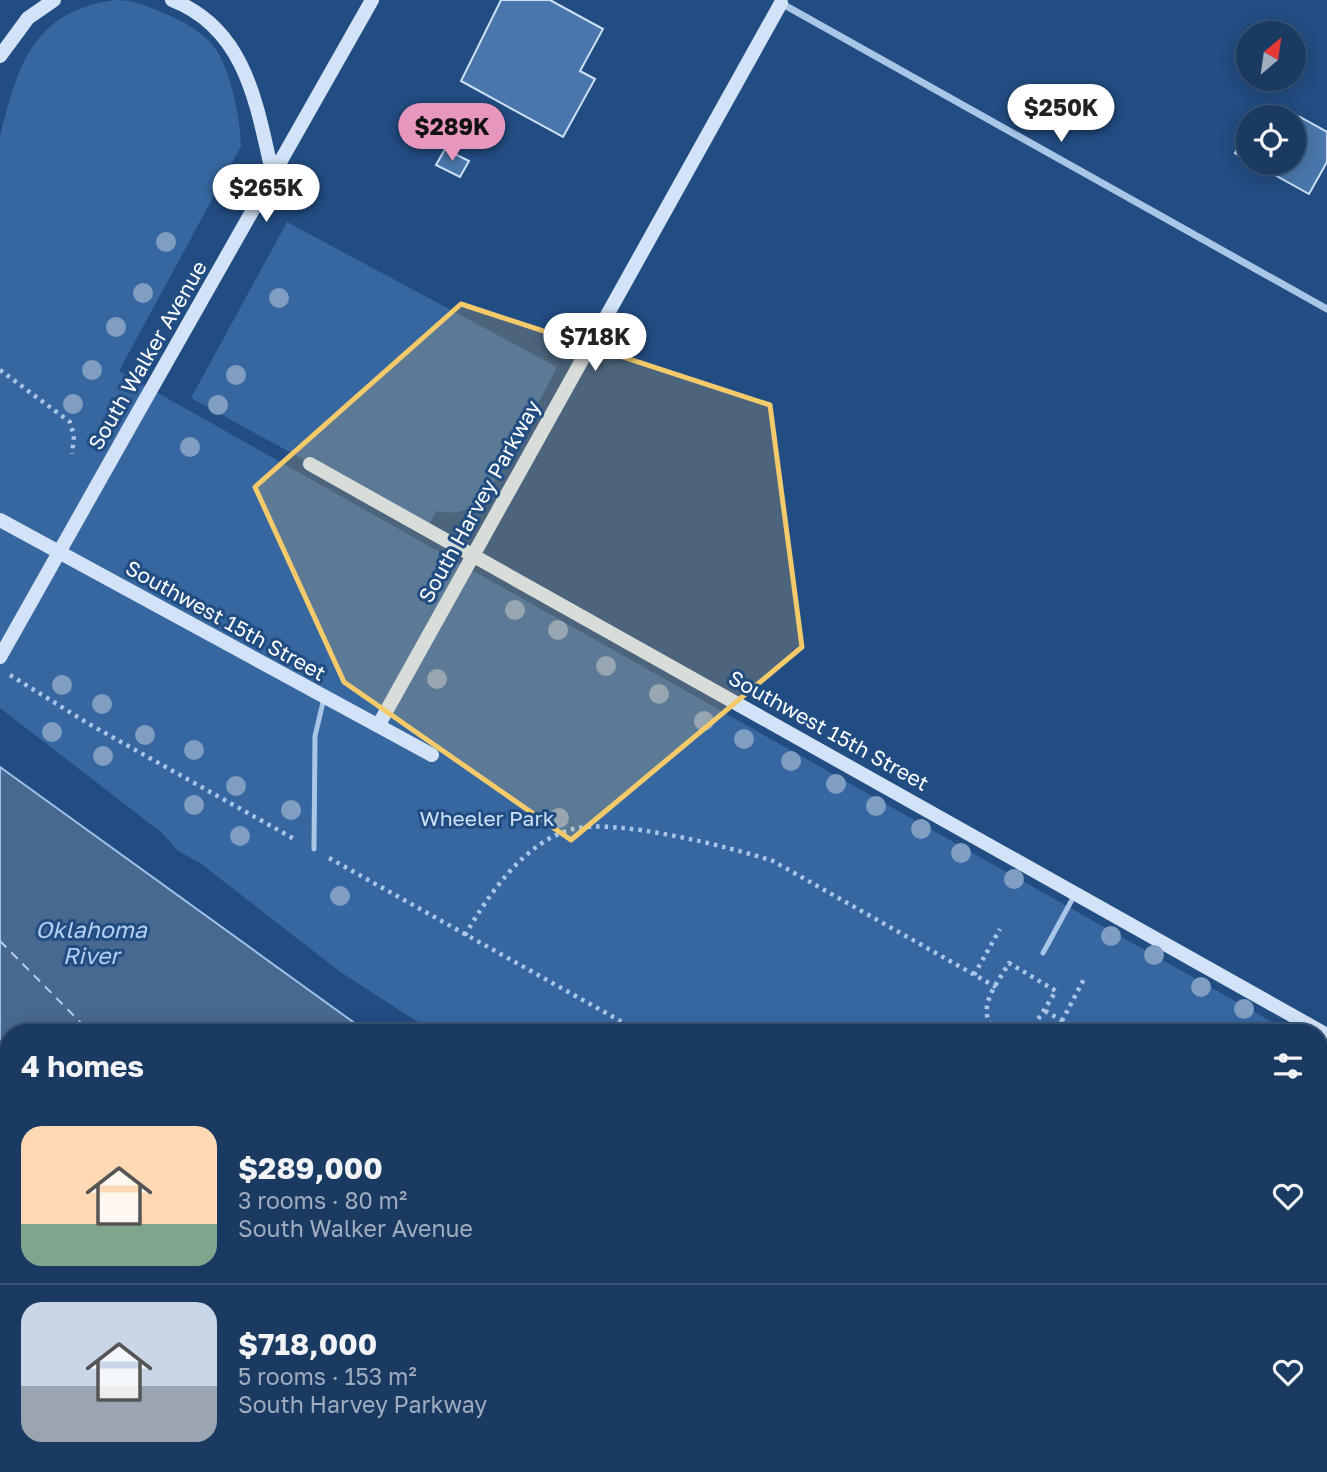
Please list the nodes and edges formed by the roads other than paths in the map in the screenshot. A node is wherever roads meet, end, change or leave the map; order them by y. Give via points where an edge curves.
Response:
1 (54, 0) edge
2 (172, 0) edge
3 (372, 0) edge
4 (778, 2) edge
5 (0, 56) edge
6 (273, 176) junction
7 (1327, 309) edge
8 (310, 464) dead end
9 (0, 520) edge
10 (473, 554) junction
11 (0, 657) edge
12 (324, 698) junction
13 (378, 726) junction
14 (432, 755) dead end
15 (314, 849) dead end
16 (1076, 893) junction
17 (1043, 953) dead end
18 (1308, 1024) edge

1 - 5 street via 28,18
2 - 6 street via 206,18 237,53 248,78
3 - 6 street, South Walker Avenue
4 - 7 street
4 - 10 street, South Harvey Parkway
6 - 11 street, South Walker Avenue, bridge
8 - 10 street, Southwest 15th Street
9 - 12 street, Southwest 15th Street
10 - 13 street, South Harvey Parkway
10 - 16 street, Southwest 15th Street
12 - 13 street, Southwest 15th Street
12 - 15 lane via 315,736
13 - 14 street, Southwest 15th Street
16 - 17 lane
16 - 18 street, Southwest 15th Street

